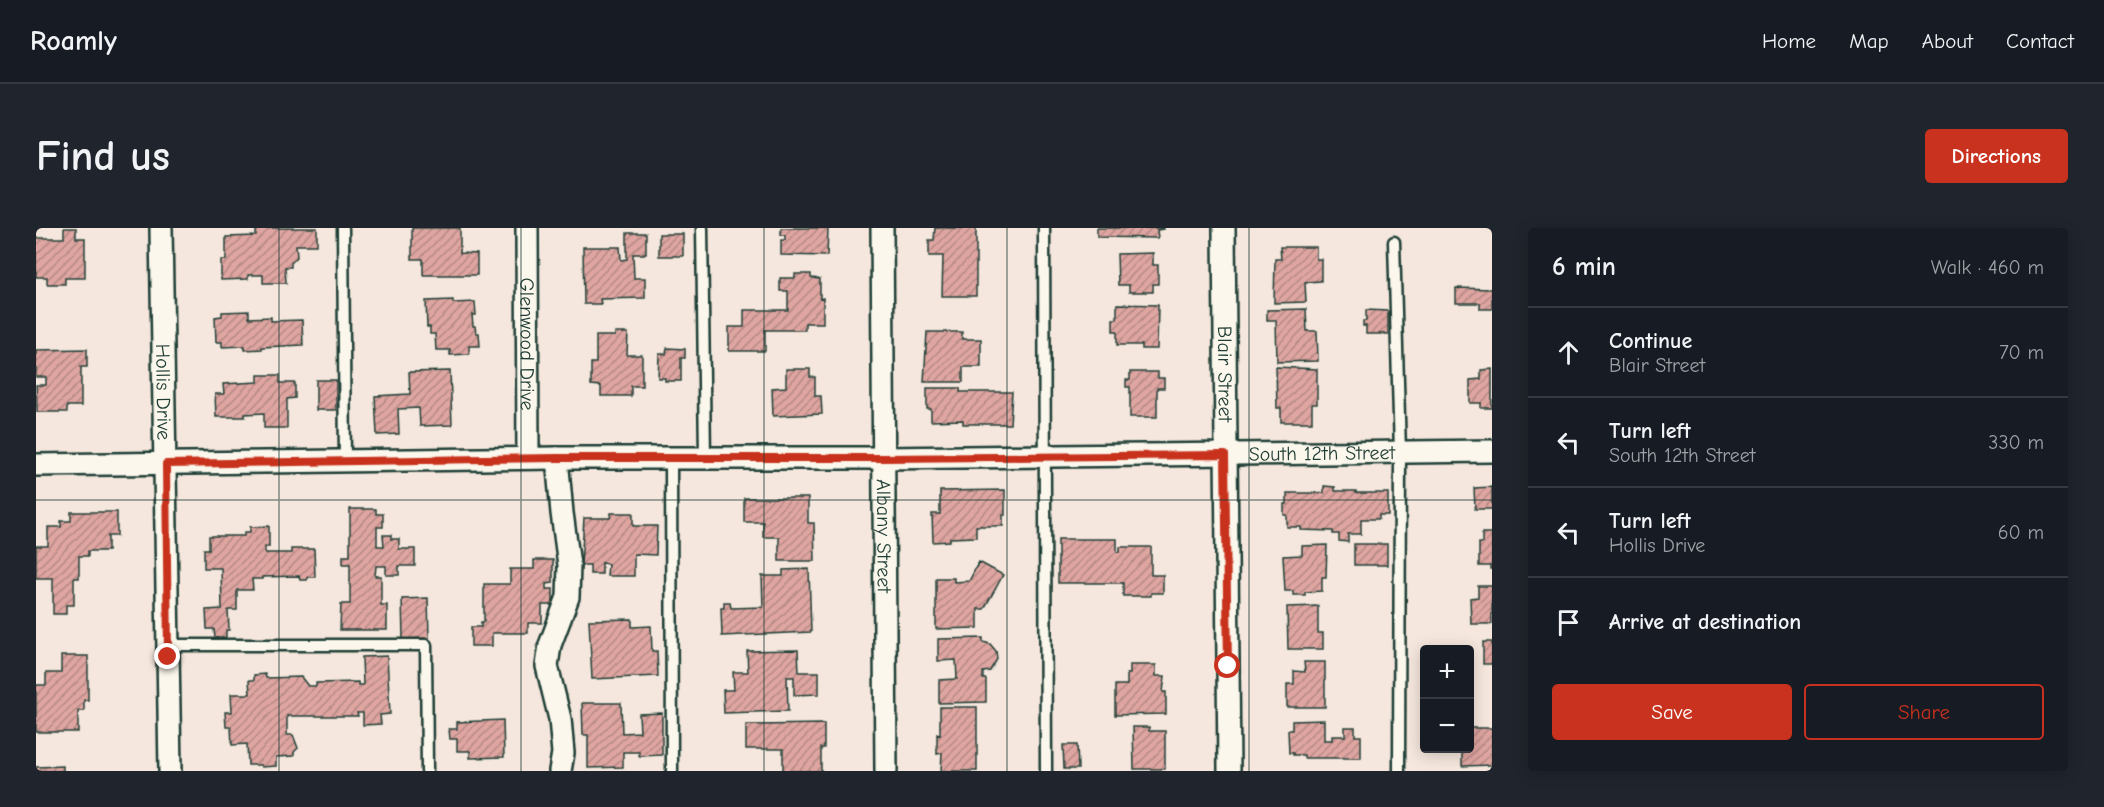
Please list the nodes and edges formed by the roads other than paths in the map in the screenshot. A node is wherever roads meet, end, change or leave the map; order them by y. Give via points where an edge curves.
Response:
1 (161, 228) edge
2 (343, 228) edge
3 (527, 228) edge
4 (702, 228) edge
5 (882, 228) edge
6 (1044, 228) edge
7 (1224, 228) edge
8 (1394, 242) dead end
9 (1492, 451) edge
10 (1400, 452) junction
11 (1225, 455) junction
12 (1045, 456) junction
13 (528, 458) junction
14 (557, 458) junction
15 (671, 458) junction
16 (705, 458) junction
17 (883, 458) junction
18 (345, 461) junction
19 (166, 464) junction
20 (36, 465) edge
21 (168, 645) junction
22 (170, 771) edge
23 (427, 771) edge
24 (560, 771) edge
25 (672, 771) edge
26 (886, 771) edge
27 (1046, 771) edge
28 (1229, 771) edge
29 (1399, 771) edge

1 - 19 street, Hollis Drive
2 - 18 lane
3 - 13 street, Glenwood Drive
4 - 16 lane
5 - 17 street, Albany Street
6 - 12 lane
7 - 11 street, Blair Street
8 - 10 lane
9 - 10 street, South 12th Street
10 - 11 street, South 12th Street
10 - 29 lane
11 - 12 street, South 12th Street
11 - 28 street, Blair Street
12 - 17 street, South 12th Street
12 - 27 lane
13 - 14 street, South 12th Street
13 - 18 street, South 12th Street
14 - 15 street, South 12th Street
14 - 24 street via 569,565 568,597 550,645 547,666 560,719
15 - 16 street, South 12th Street
15 - 25 lane
16 - 17 street, South 12th Street
17 - 26 street, Albany Street
18 - 19 street, South 12th Street
19 - 20 street, South 12th Street
19 - 21 street, Hollis Drive
21 - 22 street, Hollis Drive
21 - 23 lane via 426,645

